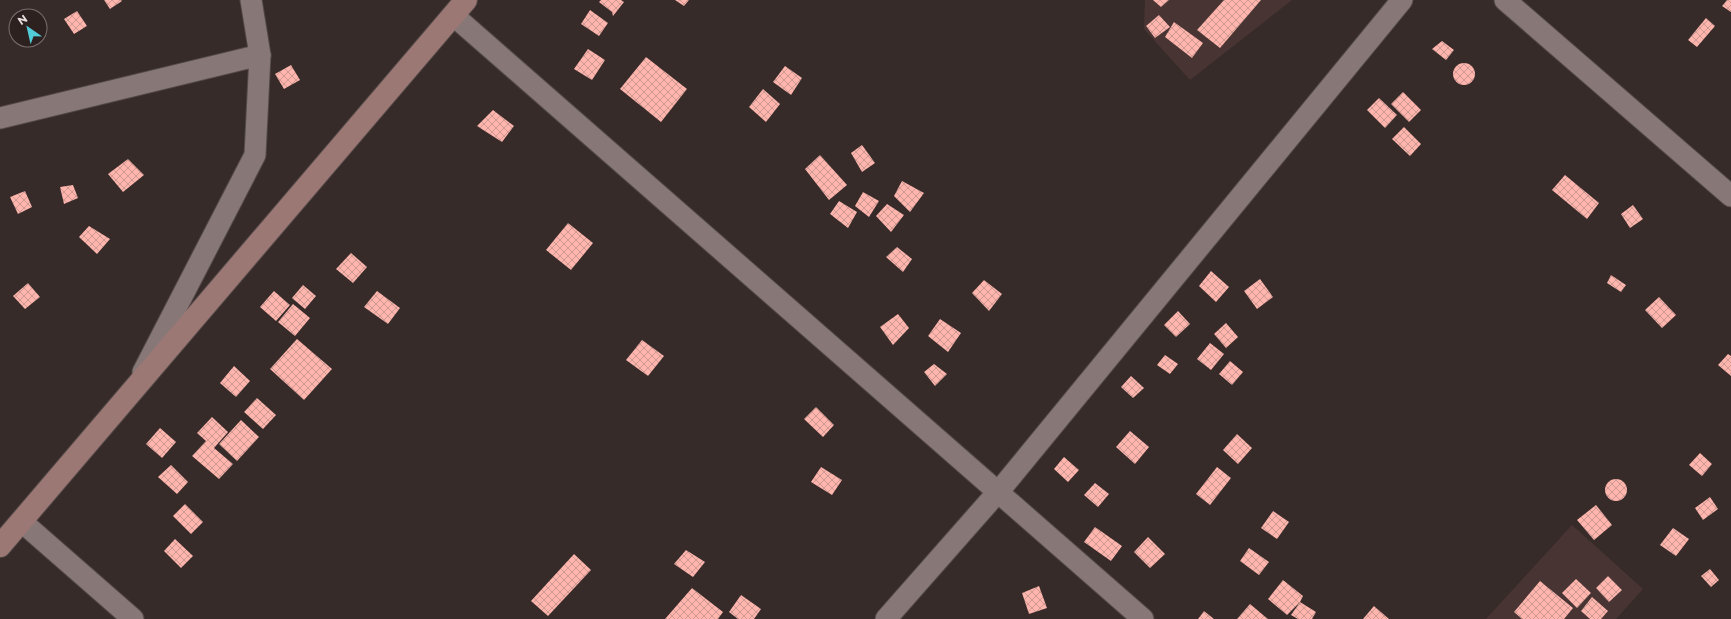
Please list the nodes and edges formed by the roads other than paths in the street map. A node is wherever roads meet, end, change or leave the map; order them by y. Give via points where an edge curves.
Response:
1 (251, 0) edge
2 (1402, 0) edge
3 (1505, 0) edge
4 (460, 7) edge
5 (260, 55) junction
6 (0, 118) edge
7 (1731, 196) edge
8 (135, 388) junction
9 (997, 491) junction
10 (21, 521) junction
11 (0, 546) edge
12 (133, 619) edge
13 (886, 619) edge
14 (1143, 619) edge

1 - 5 street
2 - 9 street
3 - 7 street
4 - 8 street
4 - 9 street
5 - 6 street
5 - 8 street via 255,155
8 - 10 street
9 - 13 street
9 - 14 street
10 - 11 street
10 - 12 street

